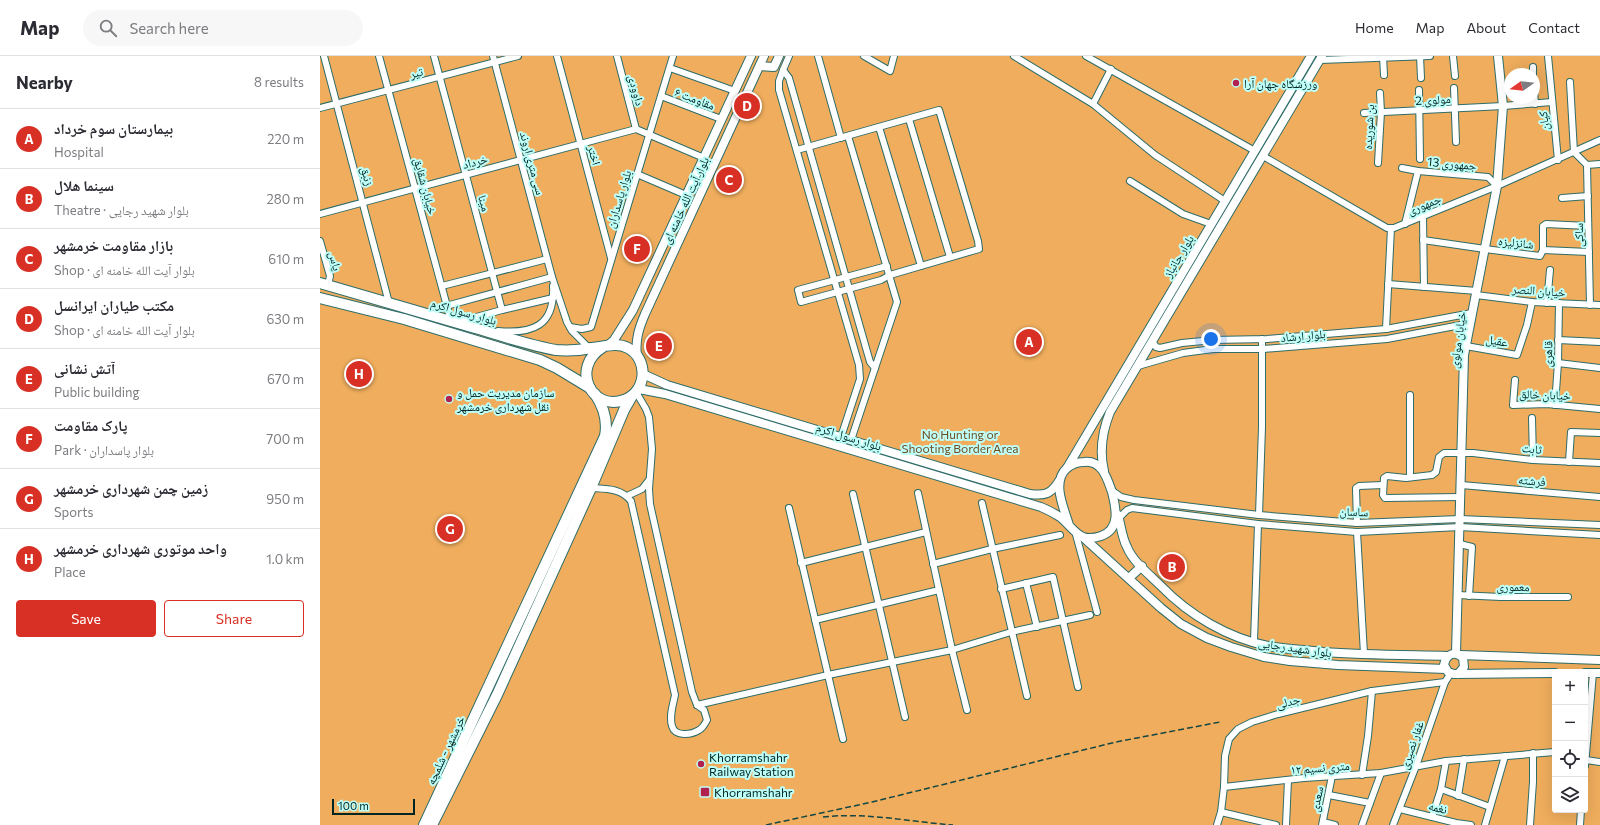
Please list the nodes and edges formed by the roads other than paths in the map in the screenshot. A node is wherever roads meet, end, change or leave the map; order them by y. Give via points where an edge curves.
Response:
1 (324, 56) edge
2 (379, 56) edge
3 (434, 56) edge
4 (518, 56) edge
5 (557, 56) edge
6 (617, 56) edge
7 (673, 56) edge
8 (752, 56) edge
9 (764, 56) edge
10 (779, 56) edge
11 (789, 56) edge
12 (818, 56) edge
13 (864, 56) edge
14 (894, 56) edge
15 (1014, 56) edge
16 (1086, 56) edge
17 (1311, 56) edge
18 (1420, 56) edge
19 (1430, 56) edge
20 (1454, 56) edge
21 (1498, 56) edge
22 (1548, 56) edge
23 (1383, 57) edge
24 (1321, 58) edge
25 (494, 59) edge
26 (760, 66) junction
27 (670, 68) junction
28 (1111, 69) junction
29 (782, 70) junction
30 (1384, 76) dead end
31 (1455, 76) dead end
32 (440, 77) junction
33 (1420, 78) dead end
34 (1570, 82) dead end
35 (1454, 88) dead end
36 (388, 90) junction
37 (1419, 90) dead end
38 (735, 91) junction
39 (1380, 92) dead end
40 (661, 96) junction
41 (1552, 102) junction
42 (1540, 103) edge
43 (337, 104) junction
44 (1093, 104) junction
45 (1535, 104) edge
46 (1502, 106) junction
47 (320, 108) edge
48 (1455, 109) junction
49 (1419, 110) junction
50 (1381, 112) junction
51 (1364, 113) dead end
52 (910, 119) junction
53 (721, 120) junction
54 (879, 128) junction
55 (636, 129) junction
56 (650, 135) junction
57 (848, 136) junction
58 (841, 138) junction
59 (1600, 140) edge
60 (1456, 142) dead end
61 (580, 144) junction
62 (808, 147) junction
63 (797, 150) junction
64 (1255, 151) junction
65 (1574, 152) junction
66 (1263, 156) junction
67 (704, 158) junction
68 (521, 160) junction
69 (1420, 160) dead end
70 (1558, 160) junction
71 (1378, 163) dead end
72 (1600, 164) edge
73 (1587, 165) junction
74 (1402, 168) dead end
75 (1418, 171) junction
76 (466, 174) junction
77 (637, 174) junction
78 (1130, 181) dead end
79 (1497, 186) junction
80 (415, 188) junction
81 (686, 195) junction
82 (1588, 196) junction
83 (1562, 198) dead end
84 (1225, 201) junction
85 (363, 202) junction
86 (826, 209) junction
87 (815, 212) junction
88 (320, 214) edge
89 (1422, 217) junction
90 (1211, 224) junction
91 (1405, 224) junction
92 (1588, 226) junction
93 (1391, 228) junction
94 (1423, 240) junction
95 (320, 241) edge
96 (1485, 249) junction
97 (1543, 250) junction
98 (1589, 252) junction
99 (950, 257) junction
100 (547, 259) junction
101 (612, 259) junction
102 (887, 266) junction
103 (920, 266) junction
104 (1550, 270) dead end
105 (492, 273) junction
106 (890, 275) junction
107 (552, 277) junction
108 (846, 277) junction
109 (835, 280) junction
110 (324, 284) edge
111 (1388, 284) junction
112 (442, 286) junction
113 (1424, 287) junction
114 (849, 288) junction
115 (497, 291) junction
116 (838, 291) junction
117 (1476, 293) junction
118 (320, 298) edge
119 (553, 298) junction
120 (1532, 302) junction
121 (389, 303) junction
122 (1547, 303) junction
123 (1559, 303) junction
124 (1590, 304) junction
125 (1600, 305) edge
126 (446, 306) junction
127 (502, 310) junction
128 (1472, 313) junction
129 (454, 322) junction
130 (1471, 323) junction
131 (570, 327) junction
132 (1386, 329) junction
133 (482, 330) junction
134 (1262, 339) junction
135 (1558, 340) junction
136 (1152, 341) junction
137 (1600, 342) edge
138 (605, 346) junction
139 (1466, 346) junction
140 (592, 348) junction
141 (1263, 349) junction
142 (637, 356) junction
143 (870, 362) junction
144 (1558, 363) junction
145 (859, 365) junction
146 (1138, 366) junction
147 (875, 368) junction
148 (1600, 368) edge
149 (643, 374) junction
150 (1515, 380) dead end
151 (592, 391) junction
152 (635, 392) junction
153 (1410, 395) dead end
154 (1555, 405) junction
155 (1600, 409) edge
156 (847, 417) junction
157 (1532, 418) dead end
158 (858, 420) junction
159 (1600, 433) edge
160 (841, 437) junction
161 (851, 440) junction
162 (863, 444) junction
163 (860, 453) junction
164 (1462, 454) junction
165 (1533, 460) junction
166 (1569, 462) junction
167 (1600, 462) edge
168 (1066, 468) junction
169 (1104, 472) junction
170 (1410, 477) junction
171 (1060, 478) junction
172 (650, 480) junction
173 (1383, 485) junction
174 (1461, 485) junction
175 (591, 488) junction
176 (1111, 490) junction
177 (918, 493) dead end
178 (853, 494) dead end
179 (627, 496) junction
180 (1461, 497) junction
181 (1600, 497) edge
182 (982, 503) dead end
183 (1116, 507) junction
184 (789, 508) dead end
185 (1259, 516) junction
186 (1119, 518) junction
187 (1357, 523) junction
188 (1460, 523) junction
189 (1258, 524) junction
190 (1069, 525) junction
191 (1600, 525) edge
192 (1075, 531) junction
193 (926, 532) junction
194 (1357, 532) junction
195 (1060, 535) dead end
196 (1600, 535) edge
197 (1084, 537) junction
198 (1460, 544) junction
199 (865, 547) junction
200 (992, 549) junction
201 (801, 563) junction
202 (933, 564) junction
203 (1142, 566) junction
204 (1129, 578) junction
205 (1026, 583) junction
206 (1001, 588) junction
207 (939, 590) junction
208 (1458, 595) junction
209 (1469, 596) junction
210 (1568, 597) dead end
211 (879, 604) junction
212 (1097, 612) dead end
213 (1090, 615) dead end
214 (815, 620) junction
215 (1063, 621) junction
216 (1037, 627) junction
217 (1011, 632) junction
218 (1254, 641) junction
219 (952, 650) junction
220 (1364, 654) junction
221 (1458, 654) junction
222 (1447, 656) junction
223 (1600, 660) edge
224 (892, 662) junction
225 (1452, 672) junction
226 (1552, 673) edge
227 (1593, 673) edge
228 (828, 675) junction
229 (1445, 682) junction
230 (1078, 687) dead end
231 (1372, 691) junction
232 (1027, 696) dead end
233 (696, 705) junction
234 (967, 710) dead end
235 (905, 717) dead end
236 (844, 739) dead end
237 (1587, 741) edge
238 (1552, 752) edge
239 (1533, 753) junction
240 (1505, 756) junction
241 (1464, 759) junction
242 (1588, 760) edge
243 (1446, 761) junction
244 (1600, 762) edge
245 (1416, 766) junction
246 (1382, 773) junction
247 (1362, 775) junction
248 (1332, 776) junction
249 (1288, 780) junction
250 (1224, 787) junction
251 (1441, 789) junction
252 (1329, 796) junction
253 (1458, 796) junction
254 (1370, 803) junction
255 (1490, 807) junction
256 (1400, 808) junction
257 (1221, 812) junction
258 (1581, 813) edge
259 (1432, 817) junction
260 (1322, 824) edge
261 (1455, 824) edge
262 (424, 825) edge
263 (432, 825) edge
264 (1217, 825) edge
265 (1276, 825) edge
266 (1286, 825) edge
267 (1335, 825) edge
268 (1362, 825) edge
269 (1394, 825) edge
270 (1471, 825) edge
271 (1485, 825) edge
272 (1530, 825) edge
273 (1580, 825) edge

1 - 43 street, زنبق
2 - 36 street, خیابان شقایق
3 - 32 street, مینا
4 - 25 street, تیر
5 - 61 street, اختر
6 - 55 street, داوودی
7 - 27 street, بلوار پاسداران
8 - 38 main road, بلوار آیت الله خامنه ای
9 - 26 main road, بلوار آیت الله خامنه ای
10 - 26 main road via 774,67
11 - 29 street
12 - 58 street
13 - 14 street via 890,71
15 - 44 street
16 - 28 street
17 - 64 main road, بلوار جانباز
18 - 19 street
18 - 23 street
18 - 33 street
20 - 31 street
21 - 46 main road, خیابان مولوی
22 - 41 street, کیان
23 - 24 street
23 - 30 street
24 - 66 main road, بلوار جانباز
25 - 32 street, تیر
25 - 68 street, سی متری اروند
26 - 142 main road, بلوار آیت الله خامنه ای via 645,314 638,332
27 - 38 street
27 - 40 street, بلوار پاسداران
28 - 44 street
28 - 64 street
29 - 62 street via 789,78
29 - 63 street via 779,90
32 - 36 street, تیر
32 - 76 street, مینا
34 - 65 street
35 - 48 street
36 - 43 street, تیر
36 - 80 street, خیابان شقایق
37 - 49 street
38 - 53 main road, بلوار آیت الله خامنه ای
39 - 50 street, بن شوریده
40 - 53 street, مقاومت ۶
40 - 56 street, بلوار پاسداران
41 - 42 street, مولوی 2
41 - 70 street, کیان
43 - 47 street, تیر
43 - 85 street, زنبق
44 - 84 street via 1155,155
45 - 46 street, مولوی 2
46 - 48 street, مولوی 2
46 - 79 main road, خیابان مولوی
48 - 49 street, مولوی 2
48 - 60 street
49 - 50 street, مولوی 2
49 - 69 street
50 - 51 street, مولوی 2
50 - 71 street, بن شوریده
52 - 54 street
52 - 99 street
52 - 99 street via 939,110 978,241 979,249
53 - 67 main road, بلوار آیت الله خامنه ای
54 - 57 street
54 - 103 street
55 - 56 street
55 - 61 street, خرداد
56 - 67 street
56 - 77 street, بلوار پاسداران
57 - 58 street
57 - 102 street
58 - 62 street
59 - 65 street, جمهوری
61 - 68 street, خرداد
61 - 101 street, اختر
62 - 63 street
62 - 86 street
63 - 87 street
64 - 66 main road
64 - 84 main road, بلوار جانباز
65 - 70 street, جمهوری
65 - 73 street
66 - 93 street
66 - 136 main road, بلوار جانباز
67 - 81 main road, بلوار آیت الله خامنه ای
68 - 76 street, خرداد
68 - 100 street, سی متری اروند
70 - 79 street, جمهوری
72 - 73 street
73 - 82 street, ساکی
74 - 75 street, جمهوری 13
75 - 79 street, جمهوری 13 via 1488,177
75 - 91 street
76 - 80 street, خرداد
76 - 105 street, مینا
77 - 81 street
77 - 101 street, بلوار پاسداران
78 - 90 street via 1183,214
79 - 89 street, جمهوری
79 - 96 main road, خیابان مولوی
80 - 85 street, خرداد
80 - 112 street, خیابان شقایق
81 - 138 main road, بلوار آیت الله خامنه ای via 633,310 614,340
82 - 83 street
82 - 92 street, ساکی
84 - 90 main road, بلوار جانباز
85 - 88 street, خرداد
85 - 121 street, زنبق
86 - 87 street
86 - 108 street
87 - 109 street
89 - 91 street, جمهوری
89 - 94 street
90 - 168 main road, بلوار جانباز
91 - 93 street, جمهوری
92 - 97 street, شانزلیزه via 1546,224 1543,226
92 - 98 street, ساکی
93 - 111 street
94 - 96 street
94 - 113 street
95 - 110 street, یاس via 330,276
96 - 97 street, شانزلیزه via 1540,256
96 - 117 main road, خیابان مولوی
97 - 98 street
98 - 124 street, ساکی
99 - 103 street
100 - 105 street
100 - 107 street, سی متری اروند
101 - 131 street, بلوار پاسداران via 591,327
102 - 106 street
102 - 108 street
103 - 106 street
104 - 122 street
105 - 112 street
105 - 115 street, مینا
106 - 114 street via 881,280
106 - 147 street via 897,302
107 - 115 street
107 - 119 street
107 - 131 street
108 - 109 street
108 - 114 street
109 - 116 street
109 - 116 street via 798,290 801,302
110 - 121 highway, بلوار رسول اکرم
111 - 113 street, خیابان النصر
111 - 132 street
112 - 126 street, خیابان شقایق
113 - 117 street, خیابان النصر
114 - 116 street
114 - 143 street
115 - 126 street
115 - 127 street, مینا
116 - 145 street
117 - 120 street, خیابان النصر
117 - 128 main road, خیابان مولوی
118 - 151 highway, بلوار رسول اکرم via 404,319 540,360 558,368
119 - 127 street
119 - 133 street via 546,320 532,329 514,333
120 - 122 street, خیابان النصر
120 - 139 street, عقیل via 1518,355
121 - 129 highway, بلوار رسول اکرم
122 - 123 street, خیابان النصر
123 - 124 street, خیابان النصر
123 - 135 street, قاهری
124 - 125 street, خیابان النصر
126 - 129 street, خیابان شقایق
127 - 129 street
128 - 130 main road, خیابان مولوی
128 - 132 street, بلوار ارشاد
129 - 133 highway, بلوار رسول اکرم
130 - 139 main road, خیابان مولوی
130 - 141 street, بلوار ارشاد via 1387,339
131 - 140 street
132 - 134 street, بلوار ارشاد
133 - 140 highway, بلوار رسول اکرم via 557,350
134 - 136 street, بلوار ارشاد via 1213,340 1160,348
134 - 141 street
135 - 137 street
135 - 144 street, قاهری
136 - 146 main road, بلوار جانباز
138 - 140 highway, بلوار رسول اکرم
138 - 142 highway via 621,345
138 - 151 highway via 590,357 587,364 587,381
139 - 164 main road, خیابان مولوی
141 - 146 street, بلوار ارشاد via 1213,349 1183,353
141 - 185 street
142 - 149 highway
143 - 145 street
143 - 147 street
144 - 148 street
144 - 154 street, قاهری
145 - 156 street via 860,379
146 - 169 main road, بلوار جانباز via 1105,424 1101,452
147 - 158 street
149 - 152 highway
149 - 160 main road, بلوار رسول اکرم via 667,385
150 - 154 street, خیابان خالق via 1513,405
151 - 152 highway via 601,399 617,402
151 - 262 highway, خرمشهر - شلمچه via 604,411 605,436
152 - 163 main road, بلوار رسول اکرم via 665,394
152 - 172 street via 645,405 649,417 652,449
152 - 175 highway, خرمشهر - شلمچه via 624,410
153 - 170 street
154 - 155 street, خیابان خالق
156 - 158 street
156 - 160 street
157 - 165 street
158 - 161 street
159 - 166 street via 1571,432
160 - 161 main road, بلوار رسول اکرم
161 - 162 main road, بلوار رسول اکرم
162 - 163 main road
162 - 171 main road, بلوار رسول اکرم via 1040,496 1055,488
163 - 190 main road, بلوار رسول اکرم via 1041,507
164 - 165 street, ثابت
164 - 170 street, ثابت via 1441,454 1435,474
164 - 174 main road, خیابان مولوی
165 - 166 street, ثابت
166 - 167 street, ثابت
168 - 169 main road via 1088,461
168 - 171 main road
169 - 176 main road
170 - 173 street via 1387,476
171 - 190 main road via 1059,487
172 - 179 street via 642,489
172 - 233 street via 650,504
173 - 180 street via 1385,498
173 - 187 street via 1356,488
174 - 180 main road, خیابان مولوی
174 - 181 street, فرشته
175 - 179 street via 616,490
175 - 263 highway, خرمشهر - شلمچه via 497,695
176 - 183 main road
176 - 185 street, ساسان via 1122,497 1134,500
177 - 193 street
178 - 199 street
179 - 233 street via 632,506 675,695 670,718 672,728 677,733 699,731 704,727 707,720 704,710
180 - 188 main road, خیابان مولوی
182 - 200 street
183 - 186 main road, بلوار شهید رجایی
183 - 197 main road via 1115,522 1111,529 1099,537
184 - 201 street
185 - 187 street, ساسان
186 - 189 street, ساسان via 1132,508
186 - 203 main road, بلوار شهید رجایی via 1127,548
187 - 188 street, ساسان
188 - 191 street, ساسان
188 - 194 street, ساسان
188 - 196 street, ساسان
188 - 198 main road, خیابان مولوی
189 - 194 street, ساسان
189 - 218 street
190 - 192 main road
192 - 197 main road
192 - 212 street
193 - 199 street
193 - 202 street
194 - 220 street
195 - 200 street
197 - 204 main road, بلوار شهید رجایی
198 - 208 main road, خیابان مولوی
198 - 209 street via 1472,547
199 - 201 street
199 - 211 street
200 - 202 street
200 - 206 street
201 - 214 street
202 - 207 street
203 - 204 main road
203 - 218 main road, بلوار شهید رجایی via 1172,597 1192,613 1215,626
204 - 225 main road, بلوار شهید رجایی via 1181,624 1207,638 1264,657 1338,665
205 - 206 street
205 - 215 street via 1054,576
205 - 216 street
206 - 217 street
207 - 211 street
207 - 219 street
208 - 209 street, معموری
208 - 221 main road, خیابان مولوی
209 - 210 street, معموری
211 - 214 street
211 - 224 street
213 - 215 street
214 - 228 street
215 - 216 street
215 - 230 street
216 - 217 street
217 - 219 street
217 - 232 street
218 - 220 main road, بلوار شهید رجایی via 1292,650
219 - 224 street
219 - 234 street
220 - 222 main road, بلوار شهید رجایی
221 - 222 main road
221 - 223 main road
221 - 225 main road via 1465,663 1462,671
222 - 225 main road via 1444,665
224 - 228 street
224 - 235 street
225 - 226 main road, بلوار شهید رجایی
225 - 229 street, غفار نصیری
227 - 237 street
228 - 233 street
228 - 236 street
229 - 231 street, جدلی
229 - 245 street, غفار نصیری
231 - 247 street
231 - 250 street, جدلی via 1278,714 1238,728 1229,739 1225,756
238 - 239 street, ۱۲ متری نسیم
239 - 240 street, ۱۲ متری نسیم
239 - 272 street
240 - 241 street, ۱۲ متری نسیم
240 - 255 street
241 - 243 street, ۱۲ متری نسیم
241 - 253 street
242 - 244 street
243 - 245 street, ۱۲ متری نسیم
243 - 251 street
245 - 246 street, ۱۲ متری نسیم
245 - 256 street, غفار نصیری
246 - 247 street, ۱۲ متری نسیم
246 - 254 street
247 - 248 street, ۱۲ متری نسیم
248 - 249 street, ۱۲ متری نسیم
248 - 252 street, سعدی
249 - 250 street, ۱۲ متری نسیم
249 - 266 street
250 - 257 street, جدلی
251 - 253 street
251 - 259 street
252 - 254 street
252 - 260 street, سعدی
253 - 255 street
254 - 268 street
255 - 271 street
256 - 259 street, نغمه
256 - 269 street, غفار نصیری
257 - 264 street, جدلی
257 - 265 street
258 - 273 street
259 - 261 street, نغمه
260 - 267 street
261 - 270 street, نغمه

